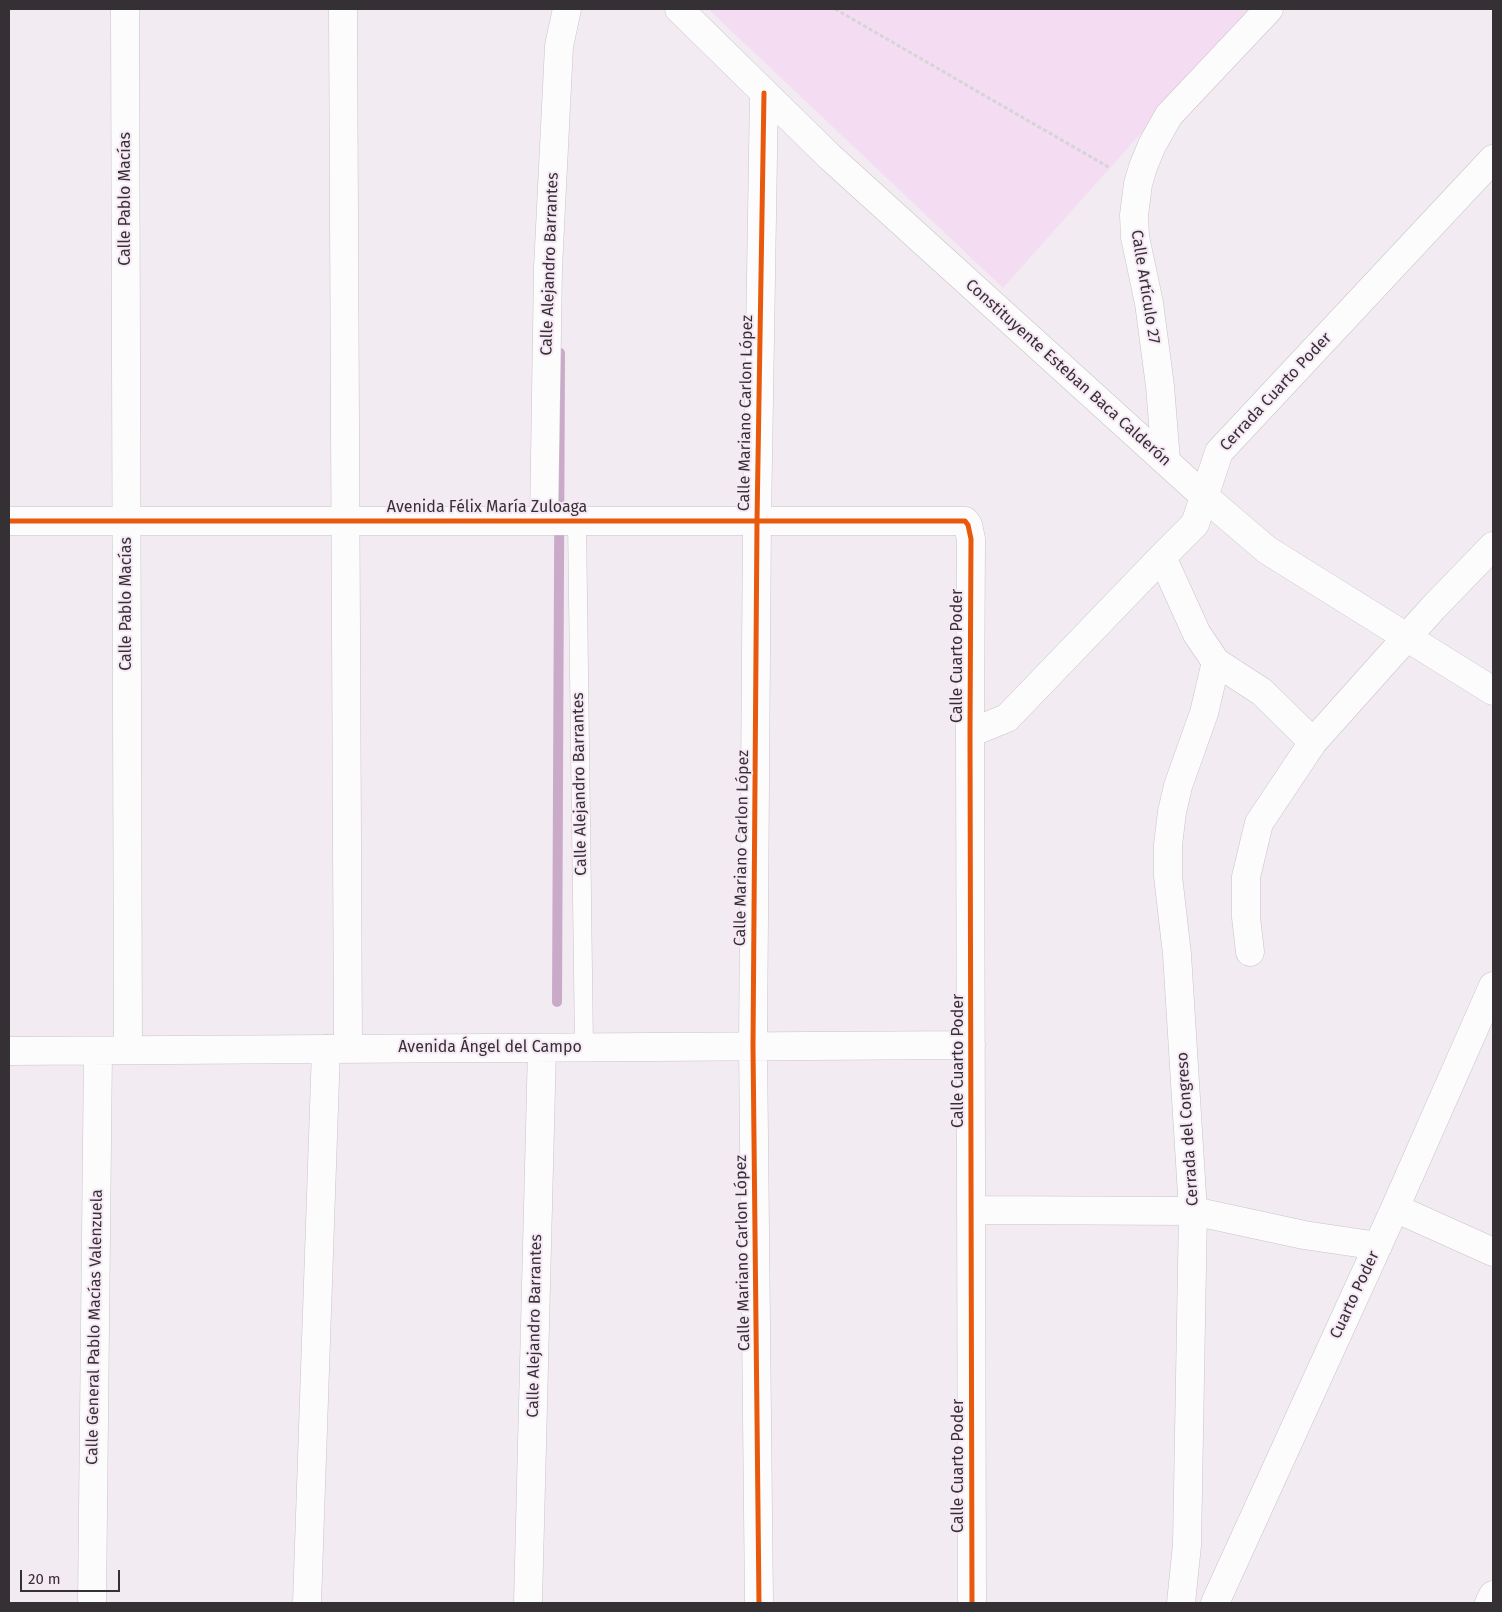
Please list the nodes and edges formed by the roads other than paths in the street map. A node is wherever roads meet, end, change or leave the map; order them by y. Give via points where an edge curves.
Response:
1 (125, 9) edge
2 (343, 9) edge
3 (567, 9) edge
4 (679, 9) edge
5 (1269, 9) edge
6 (764, 93) junction
7 (1493, 159) edge
8 (1166, 461) junction
9 (1204, 497) junction
10 (9, 521) edge
11 (126, 521) junction
12 (346, 521) junction
13 (544, 521) junction
14 (577, 521) junction
15 (757, 521) junction
16 (965, 521) joint
17 (1493, 546) edge
18 (1162, 557) junction
19 (1408, 636) junction
20 (1216, 662) junction
21 (1493, 691) edge
22 (970, 733) junction
23 (1313, 742) junction
24 (1250, 952) dead end
25 (1493, 986) edge
26 (971, 1045) junction
27 (752, 1046) junction
28 (542, 1048) junction
29 (584, 1048) junction
30 (337, 1049) junction
31 (98, 1050) junction
32 (128, 1050) junction
33 (9, 1051) edge
34 (1395, 1208) junction
35 (972, 1210) junction
36 (1193, 1211) junction
37 (1378, 1246) junction
38 (1493, 1252) edge
39 (1493, 1595) edge
40 (92, 1603) edge
41 (307, 1603) edge
42 (528, 1603) edge
43 (759, 1603) edge
44 (972, 1603) edge
45 (1181, 1603) edge
46 (1215, 1603) edge
47 (1490, 1603) edge

1 - 11 street, Calle Pablo Macías
2 - 12 street
3 - 13 street, Calle Alejandro Barrantes via 560,46 548,268
4 - 6 street, Constituyente Esteban Baca Calderón
5 - 8 street, Calle Artículo 27 via 1169,115 1152,145 1138,184 1135,236 1149,303
6 - 8 street, Constituyente Esteban Baca Calderón via 830,157
6 - 15 street, Calle Mariano Carlon López
7 - 9 street, Cerrada Cuarto Poder via 1219,452
8 - 9 street, Constituyente Esteban Baca Calderón
9 - 18 street, Cerrada Cuarto Poder via 1195,524
9 - 19 street, Constituyente Esteban Baca Calderón via 1267,550
10 - 11 street, Avenida Félix María Zuloaga
11 - 12 street, Avenida Félix María Zuloaga
11 - 32 street, Calle Pablo Macías
12 - 13 street, Avenida Félix María Zuloaga
12 - 30 street
13 - 14 street, Avenida Félix María Zuloaga
14 - 15 street, Avenida Félix María Zuloaga
14 - 29 lane, Calle Alejandro Barrantes
15 - 16 street, Avenida Félix María Zuloaga
15 - 27 street, Calle Mariano Carlon López
16 - 22 street, Calle Cuarto Poder via 972,539
17 - 19 street
18 - 20 street via 1197,634
18 - 22 street, Cerrada Cuarto Poder via 1008,718
19 - 21 street, Constituyente Esteban Baca Calderón
19 - 23 street
20 - 23 street via 1262,692
20 - 36 street, Cerrada del Congreso via 1204,713 1178,786 1168,845
22 - 26 street, Calle Cuarto Poder
23 - 24 street via 1259,823 1246,877
25 - 34 street, Cuarto Poder
26 - 27 street, Avenida Ángel del Campo
26 - 35 street, Calle Cuarto Poder
27 - 29 street, Avenida Ángel del Campo
27 - 43 street, Calle Mariano Carlon López
28 - 29 street, Avenida Ángel del Campo
28 - 30 street, Avenida Ángel del Campo
28 - 42 street, Calle Alejandro Barrantes
30 - 32 street, Avenida Ángel del Campo
30 - 41 street
31 - 32 street, Avenida Ángel del Campo
31 - 33 street, Avenida Ángel del Campo
31 - 40 street, Calle General Pablo Macías Valenzuela
34 - 37 street, Cuarto Poder
34 - 38 street
35 - 36 street
35 - 44 street, Calle Cuarto Poder
36 - 37 street via 1304,1235
36 - 45 street, Cerrada del Congreso via 1187,1545
37 - 46 street, Cuarto Poder
39 - 47 street

